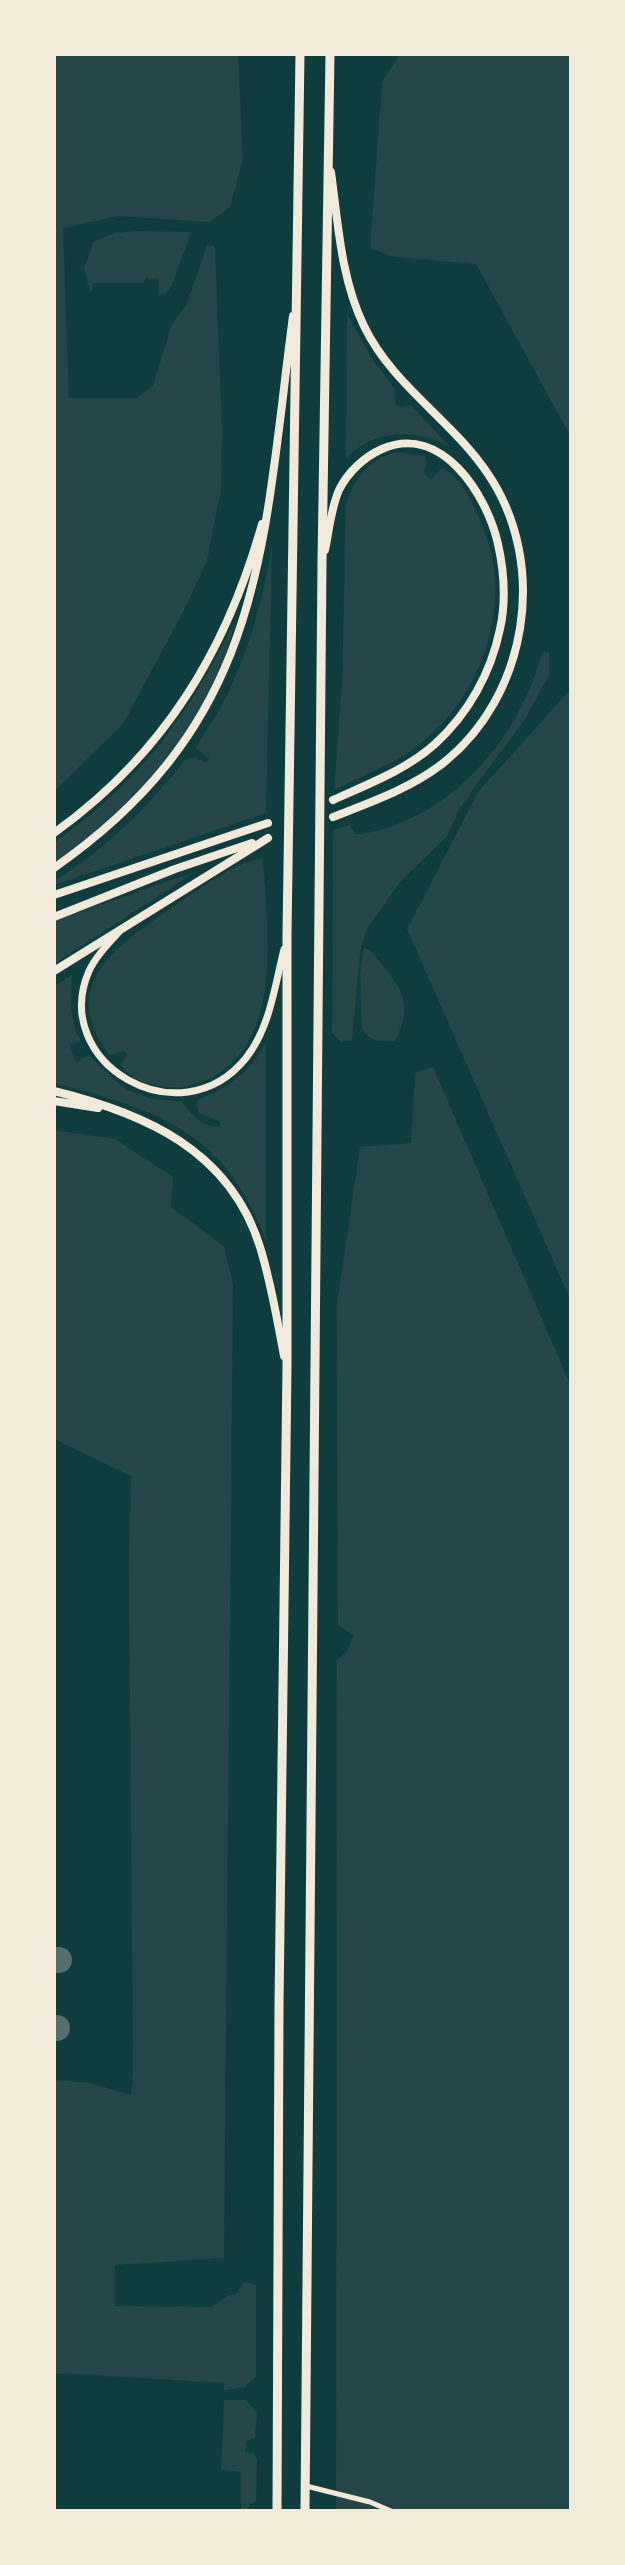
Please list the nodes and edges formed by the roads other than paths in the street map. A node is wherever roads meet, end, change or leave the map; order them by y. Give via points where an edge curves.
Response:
1 (300, 54) edge
2 (330, 54) edge
3 (329, 161) junction
4 (297, 282) junction
5 (269, 497) junction
6 (322, 562) junction
7 (333, 800) dead end
8 (333, 817) dead end
9 (268, 823) dead end
10 (54, 833) edge
11 (54, 868) edge
12 (54, 895) edge
13 (54, 917) edge
14 (122, 929) junction
15 (287, 935) junction
16 (54, 971) edge
17 (54, 1091) edge
18 (54, 1101) edge
19 (126, 1112) junction
20 (287, 1366) junction
21 (306, 2486) junction
22 (277, 2511) edge
23 (305, 2511) edge
24 (391, 2511) edge

1 - 4 highway
2 - 3 highway
3 - 6 highway
3 - 8 main road via 348,283 364,326 390,366 459,436 489,475 512,523 524,584 510,667 474,731 443,763 412,784
4 - 5 main road
4 - 15 highway
5 - 10 main road via 239,598 192,691 125,773
5 - 11 main road via 250,603 205,711 147,790
6 - 7 main road via 337,496 351,472 381,449 409,443 442,454 470,483 492,525 503,574 503,611 494,653 456,722 417,758
6 - 21 highway
9 - 12 main road
13 - 14 main road via 268,838
14 - 15 street via 86,978 88,1032 118,1074 170,1093 214,1084 245,1058 266,1021
14 - 16 main road
15 - 20 highway
17 - 19 main road
18 - 19 main road
19 - 20 main road via 190,1147 239,1203 260,1247
20 - 22 highway
21 - 23 highway
21 - 24 street

